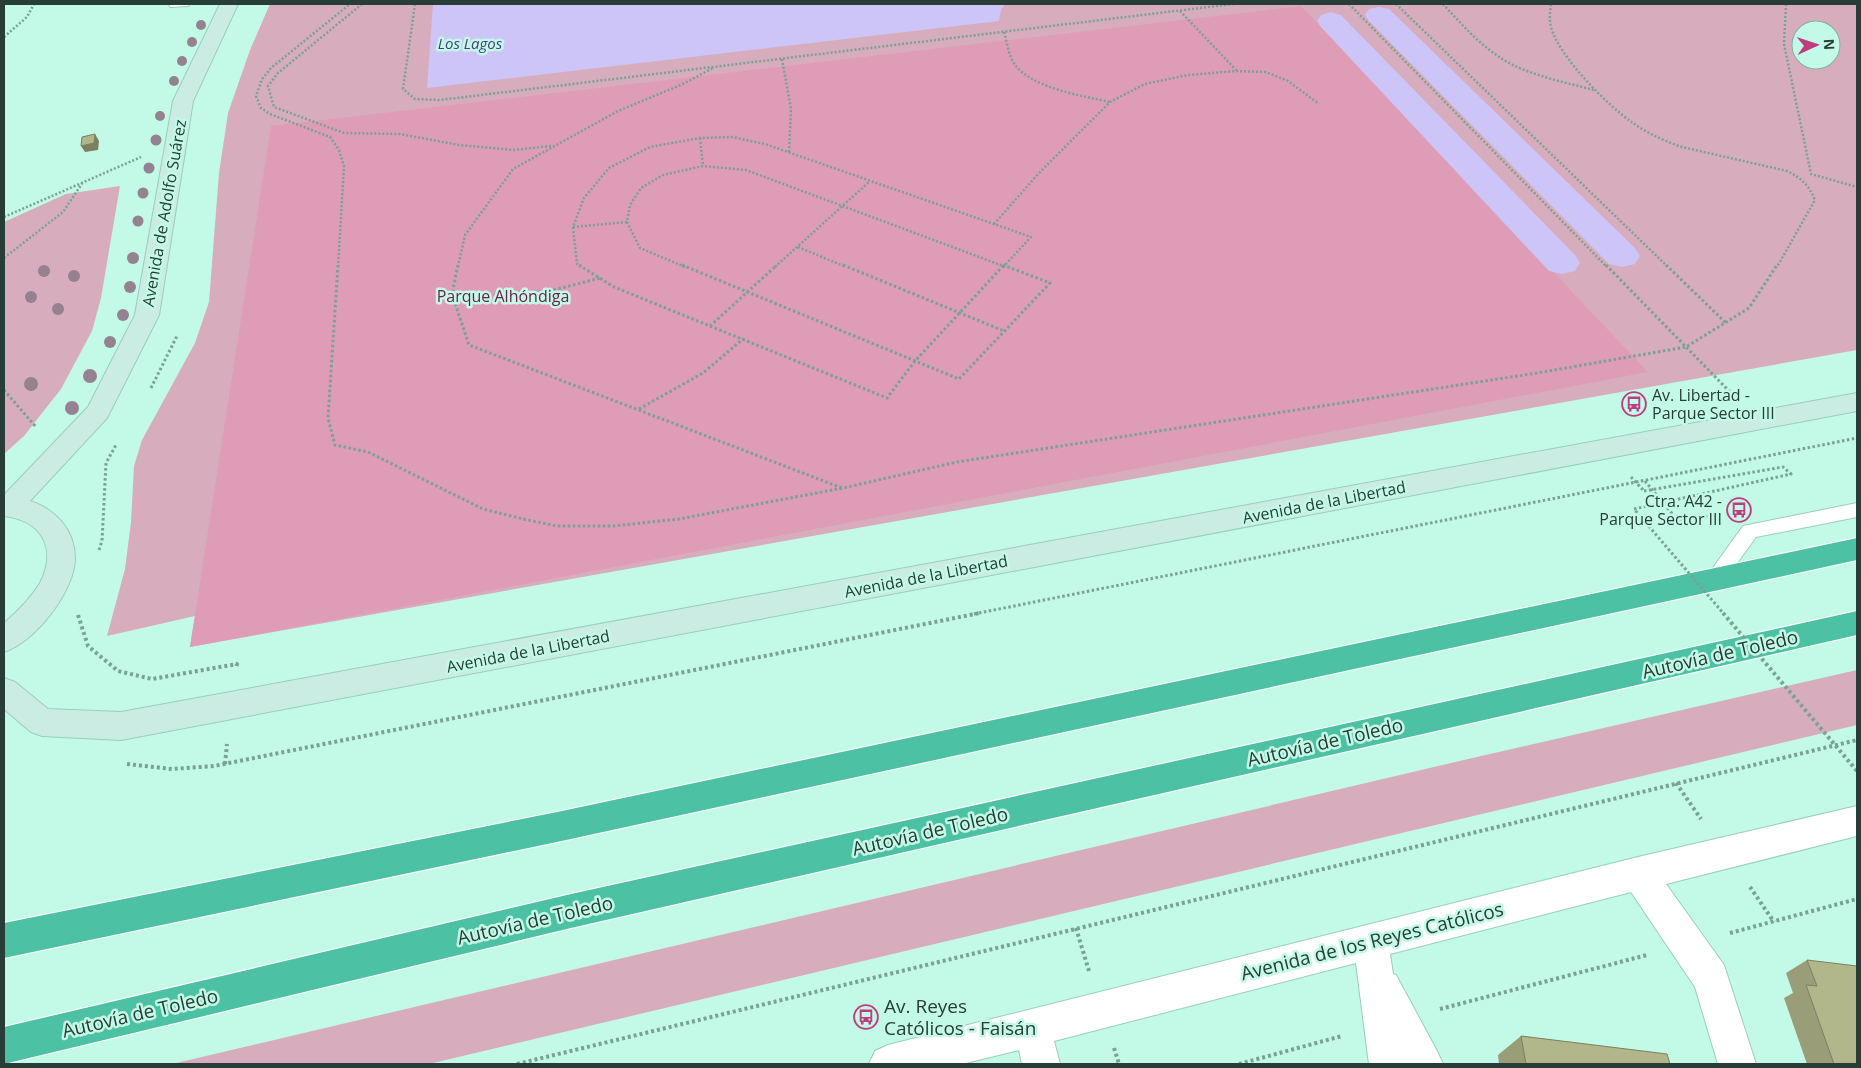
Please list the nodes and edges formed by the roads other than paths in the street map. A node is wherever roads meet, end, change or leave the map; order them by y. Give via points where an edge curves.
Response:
1 (229, 4) edge
2 (1857, 402) edge
3 (7, 506) edge
4 (1857, 510) edge
5 (1857, 548) edge
6 (1715, 579) junction
7 (1857, 623) edge
8 (4, 640) edge
9 (4, 691) edge
10 (1857, 820) edge
11 (1638, 873) junction
12 (4, 941) edge
13 (1373, 957) junction
14 (1391, 1022) junction
15 (1032, 1029) junction
16 (4, 1046) edge
17 (888, 1064) edge
18 (1041, 1064) edge
19 (1388, 1064) edge
20 (1424, 1064) edge
21 (1737, 1064) edge

1 - 3 street, Avenida de Adolfo Suárez via 183,101 147,315 98,412
2 - 9 street, Avenida de la Libertad via 121,726 42,722
3 - 8 street via 47,521 59,538 61,565 49,594 23,627
4 - 6 lane via 1750,531
5 - 6 highway
6 - 12 highway via 557,827
7 - 16 highway, Autovía de Toledo via 581,909
10 - 11 street, Avenida de los Reyes Católicos
11 - 13 street, Avenida de los Reyes Católicos
11 - 21 street via 1711,978
13 - 14 street
13 - 15 street, Avenida de los Reyes Católicos via 1111,1007
14 - 19 street
14 - 20 street
15 - 17 street, Avenida de los Reyes Católicos
15 - 18 street

